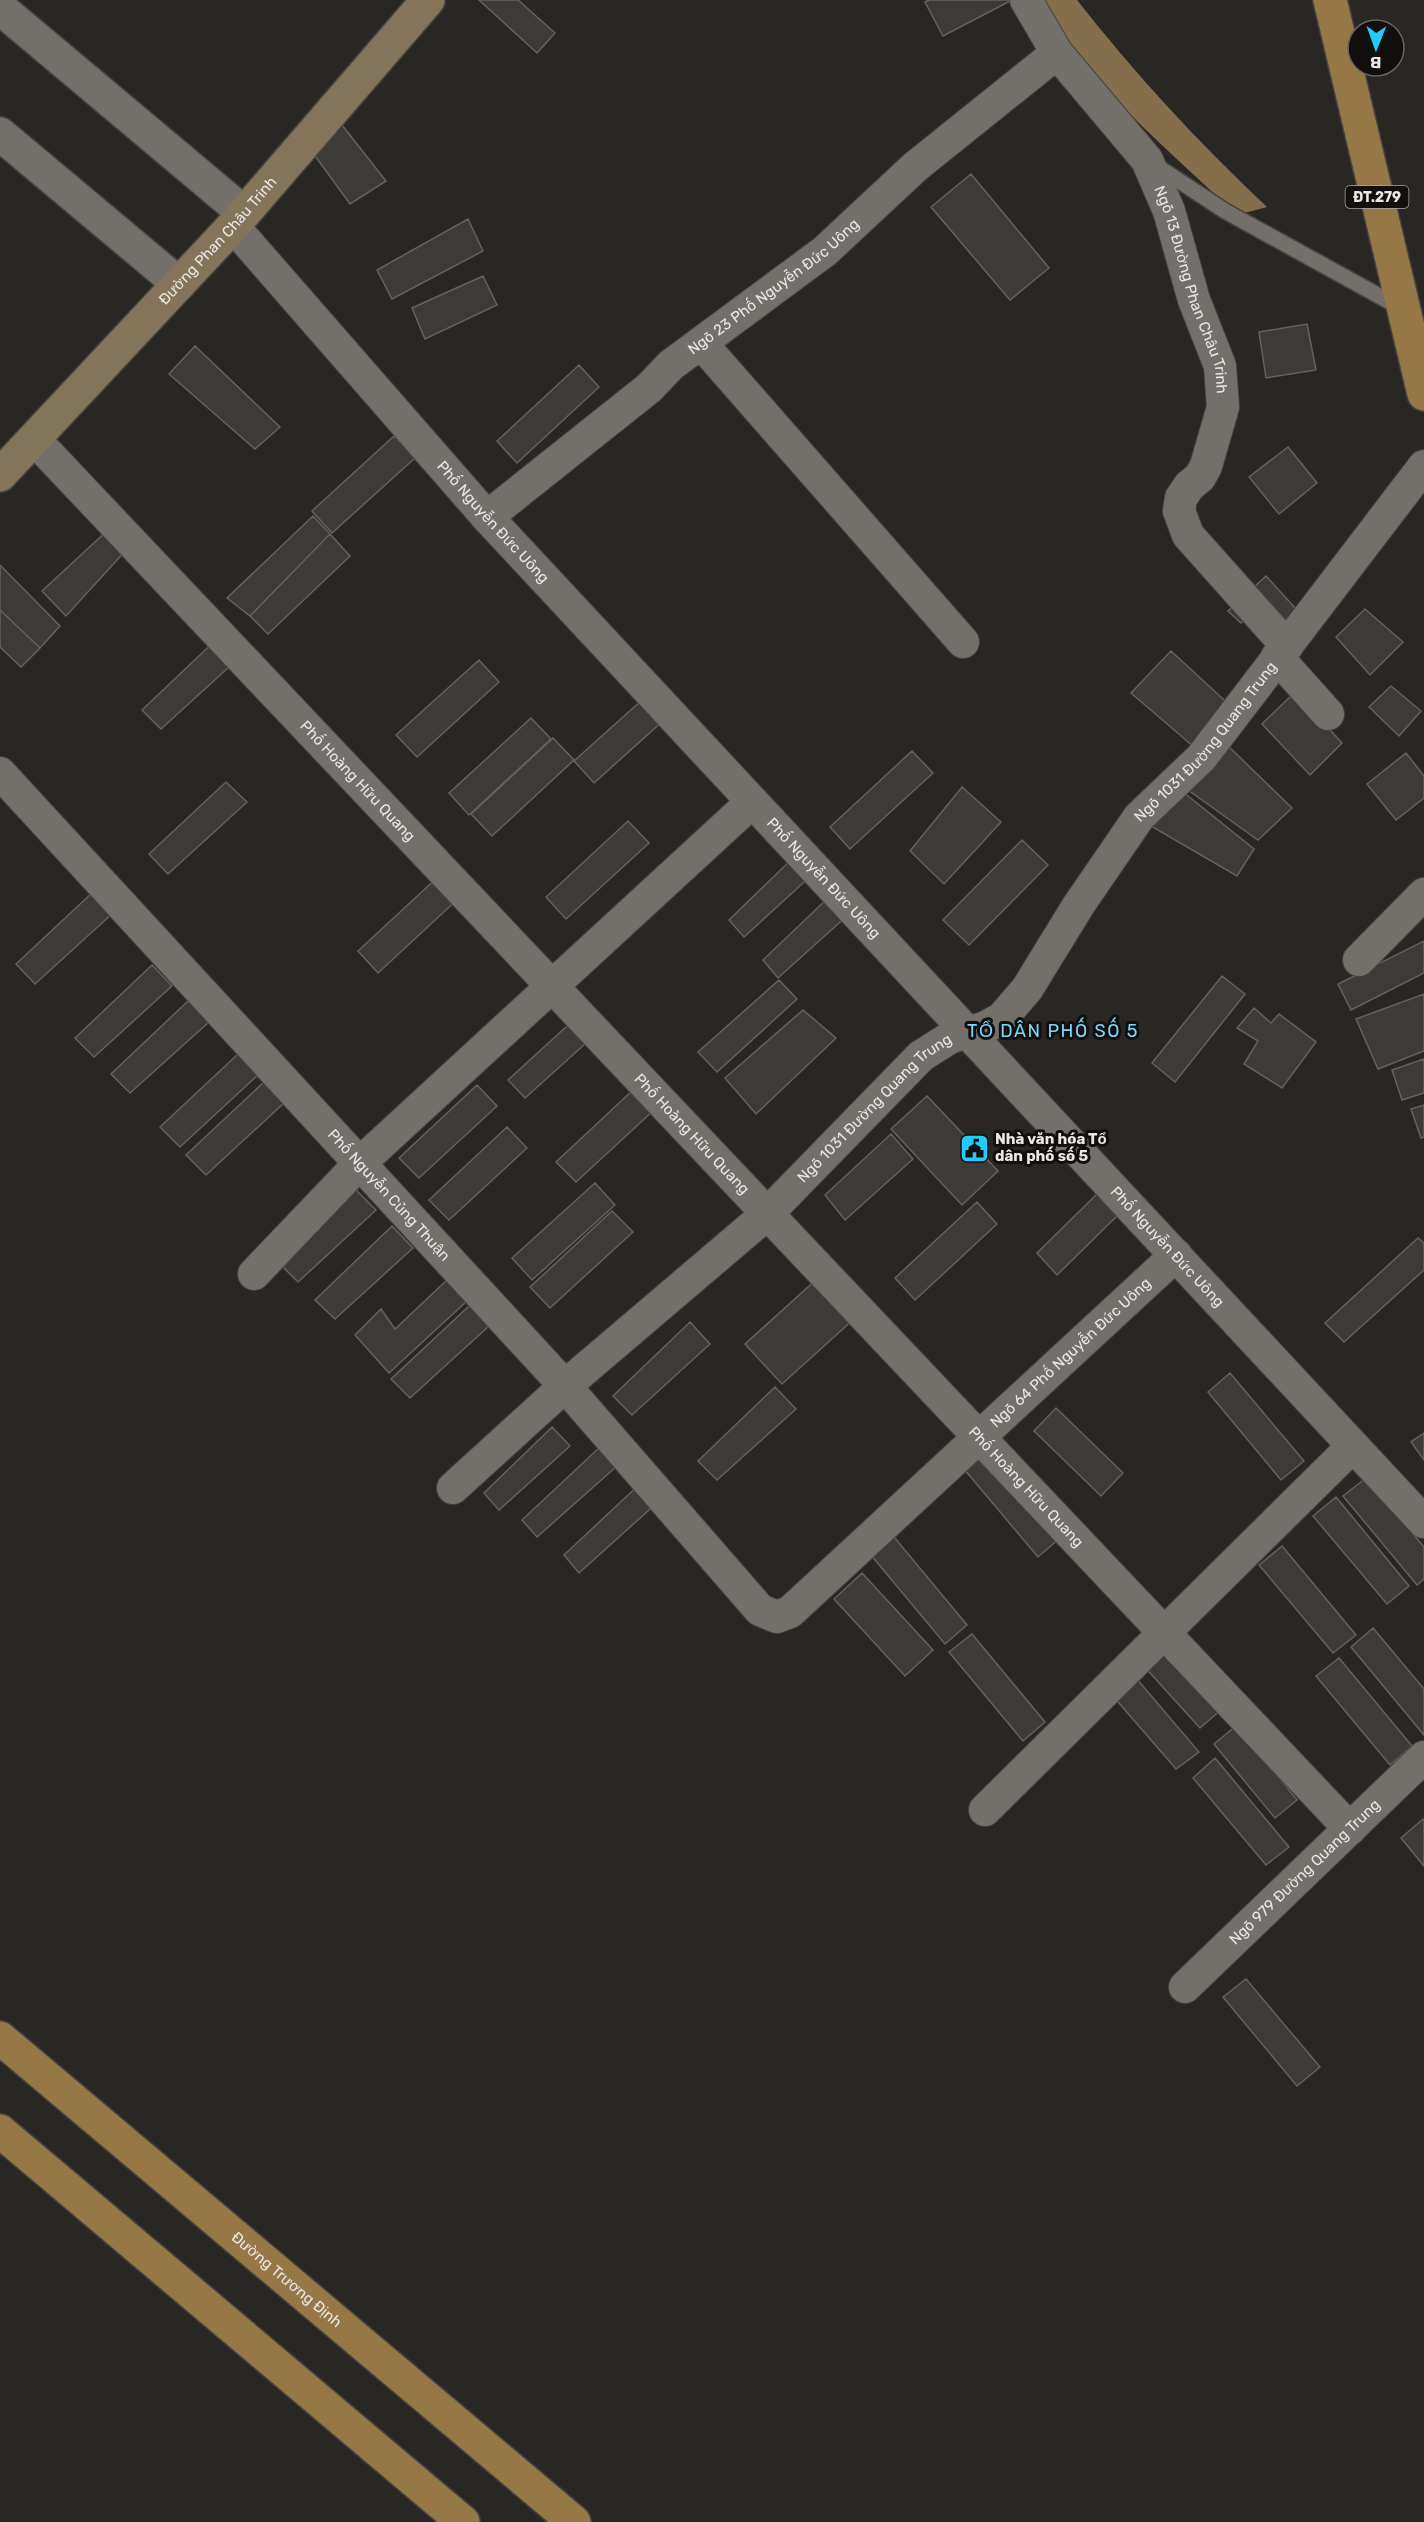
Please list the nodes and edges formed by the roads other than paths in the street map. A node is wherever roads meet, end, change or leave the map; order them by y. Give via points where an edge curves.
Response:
1 (428, 0) edge
2 (1026, 0) edge
3 (1330, 0) edge
4 (0, 8) edge
5 (1057, 52) junction
6 (0, 134) edge
7 (1147, 160) junction
8 (238, 220) junction
9 (179, 284) junction
10 (1404, 310) junction
11 (701, 343) junction
12 (1424, 394) edge
13 (34, 439) junction
14 (1424, 466) edge
15 (0, 475) edge
16 (487, 517) junction
17 (963, 642) dead end
18 (1282, 651) junction
19 (1328, 714) dead end
20 (0, 773) edge
21 (752, 802) junction
22 (1424, 894) edge
23 (1359, 960) dead end
24 (552, 986) junction
25 (965, 1032) junction
26 (360, 1163) junction
27 (767, 1214) junction
28 (1176, 1255) junction
29 (254, 1274) dead end
30 (565, 1386) junction
31 (979, 1438) junction
32 (1353, 1446) junction
33 (453, 1488) dead end
34 (1424, 1522) edge
35 (777, 1617) joint
36 (1164, 1634) junction
37 (1424, 1757) edge
38 (985, 1810) dead end
39 (1350, 1829) junction
40 (1185, 1987) dead end
41 (0, 2038) edge
42 (0, 2131) edge
43 (463, 2522) edge
44 (574, 2522) edge

1 - 8 main road, Đường Phan Châu Trinh
2 - 5 street, Ngõ 13 Đường Phan Châu Trinh
3 - 10 main road, ĐT.279
4 - 8 street
5 - 7 street, Ngõ 13 Đường Phan Châu Trinh
5 - 11 street, Ngõ 23 Phố Nguyễn Đức Uông via 915,166 825,251
6 - 9 street
7 - 10 lane via 1225,211
7 - 18 street, Ngõ 13 Đường Phan Châu Trinh via 1169,211 1194,300 1220,366 1224,407 1206,466 1181,498 1179,511 1188,535
8 - 9 main road, Đường Phan Châu Trinh
8 - 16 street, Phố Nguyễn Đức Uông
9 - 13 main road, Đường Phan Châu Trinh
10 - 12 main road, ĐT.279
11 - 16 street, Ngõ 23 Phố Nguyễn Đức Uông
11 - 17 street
13 - 15 main road, Đường Phan Châu Trinh
13 - 24 street, Phố Hoàng Hữu Quang
14 - 18 street, Ngõ 1031 Đường Quang Trung
16 - 21 street, Phố Nguyễn Đức Uông
18 - 19 street, Ngõ 13 Đường Phan Châu Trinh
18 - 25 street, Ngõ 1031 Đường Quang Trung via 1201,758 1139,817 1027,989 1002,1018
20 - 26 street, Phố Nguyễn Củng Thuận
21 - 24 street
21 - 25 street, Phố Nguyễn Đức Uông
22 - 23 street
24 - 26 street
24 - 27 street, Phố Hoàng Hữu Quang
25 - 27 street, Ngõ 1031 Đường Quang Trung via 921,1056
25 - 28 street, Phố Nguyễn Đức Uông
26 - 29 street
26 - 30 street, Phố Nguyễn Củng Thuận
27 - 30 street, Ngõ 1031 Đường Quang Trung
27 - 31 street, Phố Hoàng Hữu Quang
28 - 31 street, Ngõ 64 Phố Nguyễn Đức Uông
28 - 32 street, Phố Nguyễn Đức Uông
30 - 33 street, Ngõ 1031 Đường Quang Trung
30 - 35 street, Phố Nguyễn Củng Thuận via 760,1610
31 - 35 street, Ngõ 64 Phố Nguyễn Đức Uông via 790,1612
31 - 36 street, Phố Hoàng Hữu Quang
32 - 34 street, Phố Nguyễn Đức Uông
32 - 36 street
36 - 38 street
36 - 39 street, Phố Hoàng Hữu Quang
37 - 39 street, Ngõ 979 Đường Quang Trung
39 - 40 street, Ngõ 979 Đường Quang Trung
41 - 44 main road, Đường Trương Định
42 - 43 main road

